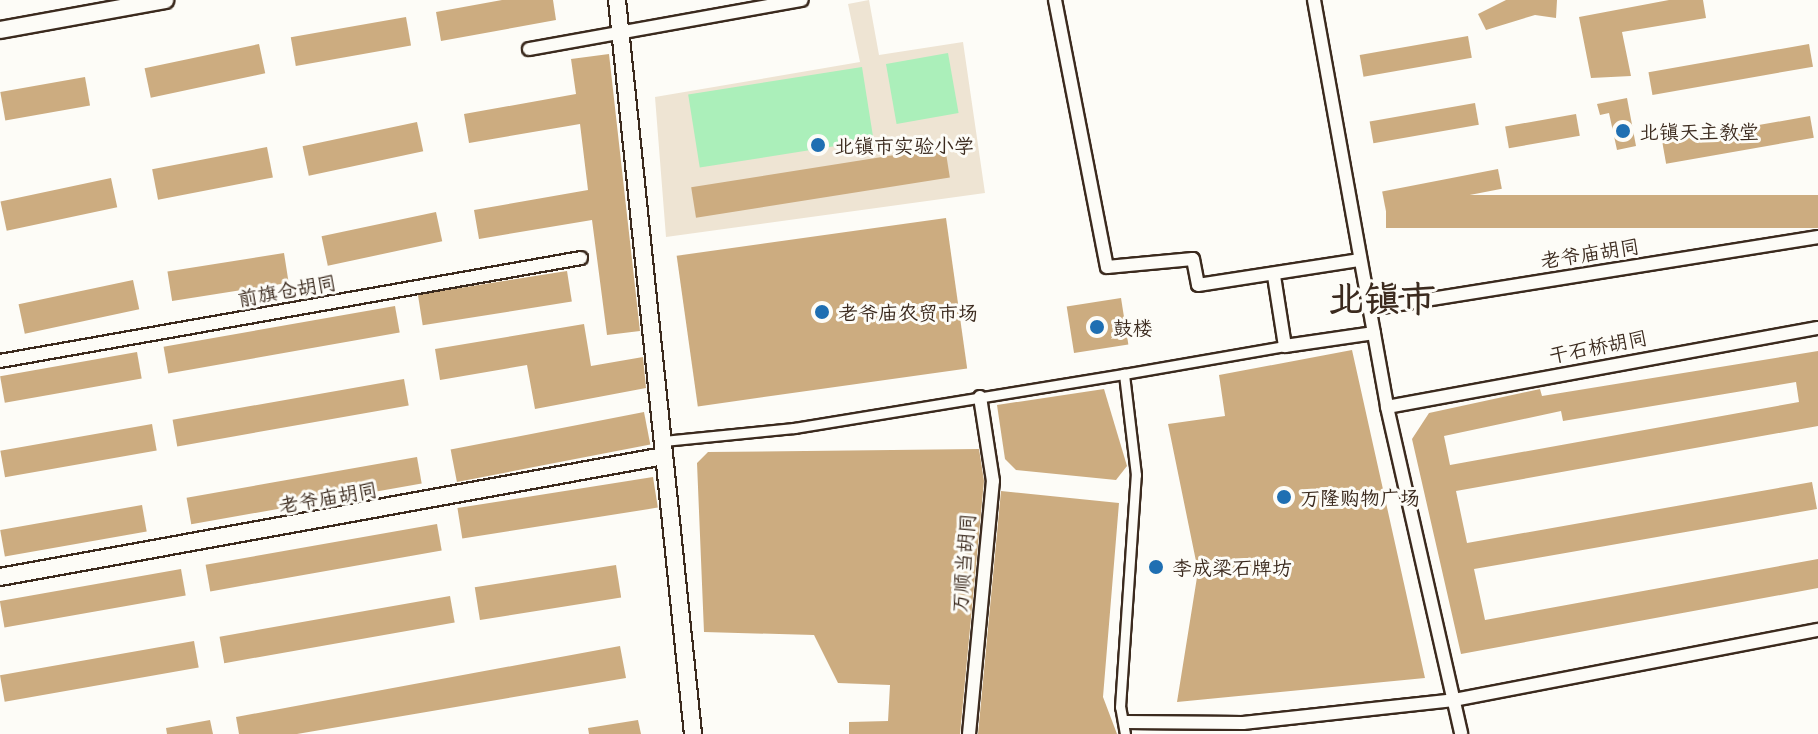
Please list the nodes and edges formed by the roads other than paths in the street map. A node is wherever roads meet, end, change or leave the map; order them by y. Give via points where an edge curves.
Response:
1 (165, 0) edge
2 (617, 0) edge
3 (802, 0) edge
4 (1055, 0) edge
5 (1314, 0) edge
6 (0, 30) edge
7 (621, 34) junction
8 (529, 49) dead end
9 (1818, 237) edge
10 (581, 258) dead end
11 (1360, 260) junction
12 (1274, 276) junction
13 (1369, 309) junction
14 (1818, 328) edge
15 (1374, 333) junction
16 (1285, 346) junction
17 (0, 361) edge
18 (1124, 374) junction
19 (986, 396) junction
20 (1387, 407) junction
21 (663, 448) junction
22 (0, 577) edge
23 (1818, 630) edge
24 (1454, 700) junction
25 (1125, 728) edge
26 (693, 734) edge
27 (969, 734) edge
28 (1461, 734) edge

1 - 6 street
2 - 7 street
3 - 7 street
4 - 12 street via 1107,267 1193,259 1198,285
5 - 11 street
7 - 8 street
7 - 21 street
9 - 13 street, 老爷庙胡同
10 - 17 street, 前旗仓胡同
11 - 12 street
11 - 13 street
12 - 16 street
13 - 15 street
14 - 20 street, 干石桥胡同
15 - 16 street
15 - 20 street
16 - 18 street, 老爷庙胡同
18 - 19 street, 老爷庙胡同
18 - 25 street via 1136,475 1120,707
19 - 21 street, 老爷庙胡同
19 - 27 street, 万顺当胡同 via 993,481
20 - 24 street
21 - 22 street, 老爷庙胡同
21 - 26 street
23 - 24 street
24 - 25 street via 1243,723
24 - 28 street

